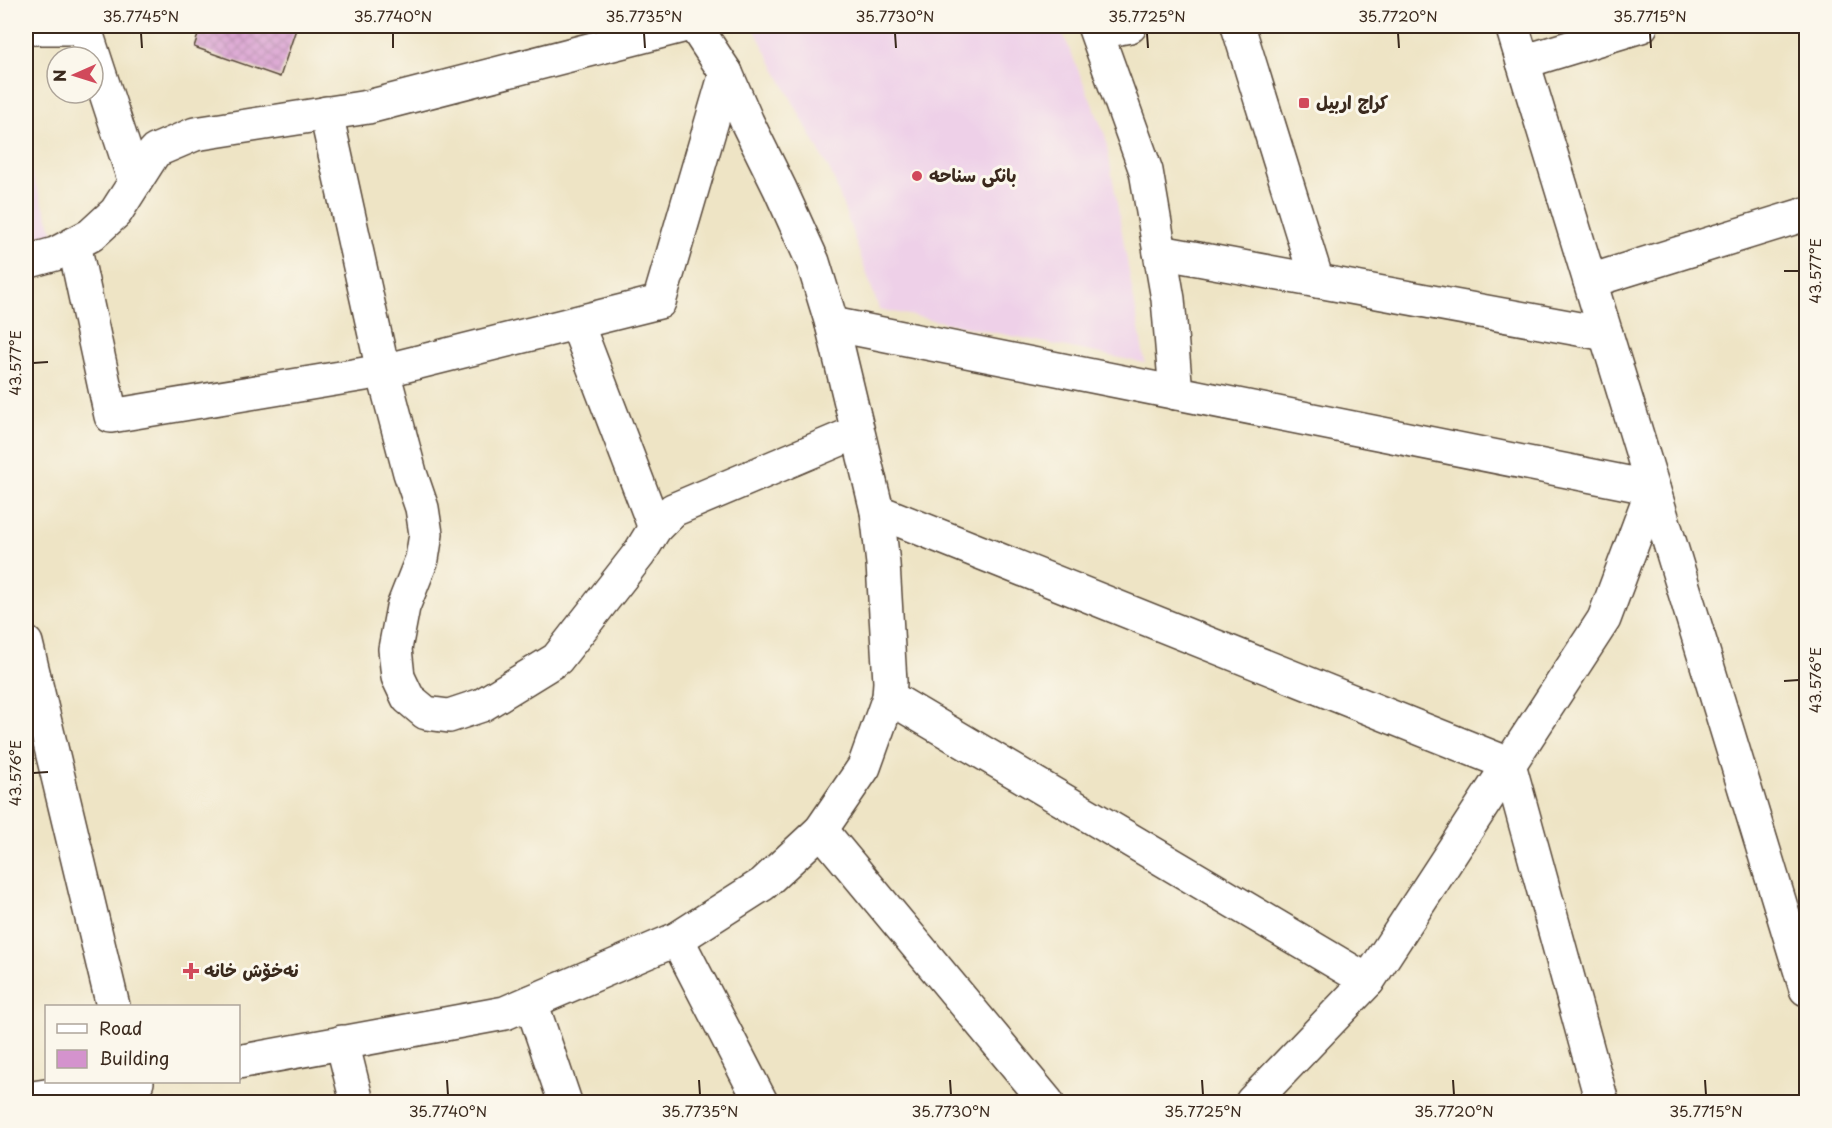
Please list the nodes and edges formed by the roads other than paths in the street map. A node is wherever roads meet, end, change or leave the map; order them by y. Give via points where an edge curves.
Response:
1 (682, 26) edge
2 (695, 26) edge
3 (1131, 26) edge
4 (1238, 26) edge
5 (1512, 26) edge
6 (1641, 26) edge
7 (84, 27) edge
8 (26, 28) edge
9 (1095, 29) edge
10 (645, 30) edge
11 (1523, 62) junction
12 (726, 73) junction
13 (326, 113) junction
14 (135, 182) junction
15 (1806, 214) edge
16 (74, 244) junction
17 (1160, 252) junction
18 (26, 262) edge
19 (1317, 281) junction
20 (1590, 281) junction
21 (577, 324) junction
22 (832, 324) junction
23 (1606, 334) junction
24 (383, 371) junction
25 (1176, 393) junction
26 (857, 432) junction
27 (1653, 488) junction
28 (877, 512) junction
29 (655, 528) junction
30 (27, 656) edge
31 (889, 697) junction
32 (1509, 765) junction
33 (820, 830) junction
34 (677, 939) junction
35 (1368, 981) junction
36 (1806, 989) edge
37 (531, 1002) junction
38 (113, 1005) edge
39 (342, 1042) junction
40 (240, 1062) edge
41 (134, 1087) edge
42 (26, 1099) edge
43 (357, 1102) edge
44 (565, 1102) edge
45 (761, 1102) edge
46 (1047, 1102) edge
47 (1252, 1102) edge
48 (1602, 1102) edge

1 - 10 street
2 - 12 street
3 - 9 street
4 - 19 street
5 - 11 street
6 - 11 street
7 - 8 street
7 - 14 street
9 - 17 street via 1146,171
10 - 13 street via 368,107
11 - 20 street
12 - 21 street via 659,302
12 - 22 street via 813,262
13 - 14 street via 195,134 155,151
13 - 24 street
14 - 16 street via 116,212 91,235
15 - 20 street
16 - 18 street
16 - 24 street via 111,416
17 - 19 street
17 - 25 street
19 - 23 street
20 - 23 street
21 - 24 street
21 - 29 street
22 - 25 street
22 - 26 street
23 - 27 street
24 - 29 street via 426,534 422,559 403,607 395,649 398,677 408,698 426,713 449,716 482,705 557,659
25 - 27 street
26 - 28 street
26 - 29 street via 673,510
27 - 32 street via 1604,618
27 - 36 street
28 - 31 street
28 - 32 street
30 - 38 street
31 - 33 street via 864,767
31 - 35 street
32 - 35 street
32 - 48 street
33 - 34 street via 763,884
33 - 46 street
34 - 37 street
34 - 45 street
35 - 47 street
37 - 39 street via 505,1013
37 - 44 street
39 - 40 street
39 - 43 street
41 - 42 street

